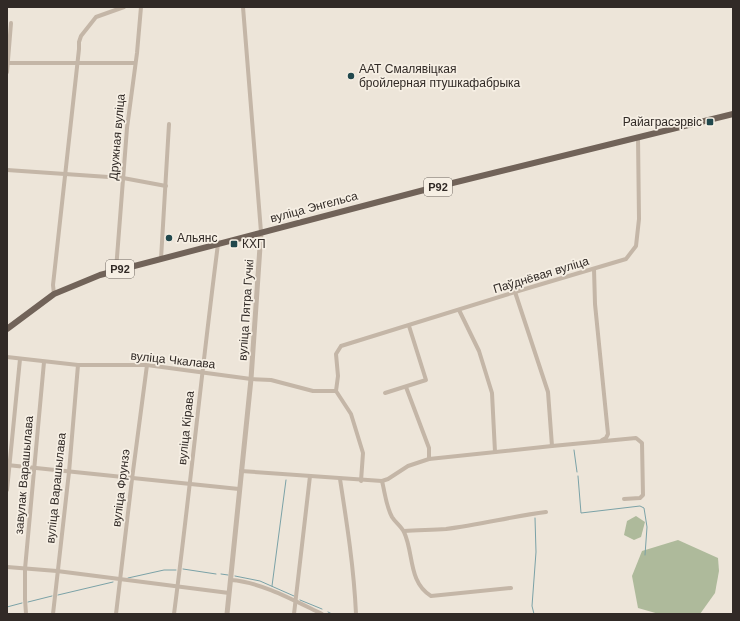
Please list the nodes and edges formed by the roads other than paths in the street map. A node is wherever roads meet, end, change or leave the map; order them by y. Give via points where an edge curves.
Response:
1 (124, 7) edge
2 (141, 7) edge
3 (244, 7) edge
4 (11, 23) dead end
5 (78, 62) junction
6 (7, 63) edge
7 (135, 63) junction
8 (7, 72) edge
9 (733, 114) edge
10 (168, 124) dead end
11 (638, 137) junction
12 (7, 170) edge
13 (66, 174) junction
14 (124, 178) junction
15 (166, 186) junction
16 (261, 232) junction
17 (218, 244) junction
18 (161, 259) junction
19 (594, 269) junction
20 (116, 270) junction
21 (515, 292) junction
22 (54, 294) junction
23 (459, 310) junction
24 (409, 326) junction
25 (7, 329) edge
26 (7, 357) edge
27 (20, 359) junction
28 (44, 362) junction
29 (78, 365) junction
30 (147, 365) junction
31 (202, 373) junction
32 (251, 379) junction
33 (406, 387) junction
34 (336, 391) junction
35 (385, 393) dead end
36 (600, 441) junction
37 (552, 446) junction
38 (496, 452) junction
39 (429, 459) junction
40 (8, 465) edge
41 (35, 467) junction
42 (241, 471) junction
43 (69, 472) junction
44 (310, 476) junction
45 (132, 479) junction
46 (340, 479) junction
47 (361, 481) junction
48 (382, 481) junction
49 (190, 485) junction
50 (7, 490) edge
51 (239, 490) junction
52 (624, 499) dead end
53 (546, 512) dead end
54 (404, 531) junction
55 (7, 567) edge
56 (25, 569) junction
57 (57, 571) junction
58 (120, 580) junction
59 (231, 580) junction
60 (177, 588) junction
61 (511, 588) dead end
62 (229, 593) junction
63 (296, 602) junction
64 (26, 614) edge
65 (53, 614) edge
66 (116, 614) edge
67 (174, 614) edge
68 (227, 614) edge
69 (294, 614) edge
70 (322, 614) edge
71 (356, 614) edge

1 - 5 street via 96,17 81,36
2 - 7 street, Дружная вуліца
3 - 16 street, вуліца Пятра Гучкі
4 - 6 street
5 - 6 street
5 - 7 street
5 - 13 street
6 - 8 street
7 - 14 street, Дружная вуліца
9 - 11 main road, Р92
10 - 15 street
11 - 16 main road, вуліца Энгельса / Р92
11 - 19 street, Паўднёвая вуліца via 639,219 636,246 626,259
12 - 13 street
13 - 14 street
13 - 22 street
14 - 15 street
14 - 20 street, Дружная вуліца
15 - 18 street
16 - 17 main road, вуліца Энгельса / Р92
16 - 32 street, вуліца Пятра Гучкі
17 - 18 main road, вуліца Энгельса / Р92
17 - 31 street, вуліца Кірава
18 - 20 main road, вуліца Энгельса / Р92
19 - 21 street, Паўднёвая вуліца
19 - 36 street via 608,434
20 - 22 main road, вуліца Энгельса / Р92
21 - 23 street, Паўднёвая вуліца
21 - 37 street via 548,392
22 - 25 main road, вуліца Энгельса / Р92
23 - 24 street, Паўднёвая вуліца
23 - 38 street via 479,350 492,393
24 - 33 street via 426,380
24 - 34 street, Паўднёвая вуліца via 341,346 336,354
26 - 27 street, вуліца Чкалава
27 - 28 street, вуліца Чкалава
27 - 40 street
28 - 29 street, вуліца Чкалава
28 - 41 street, завулак Варашылава
29 - 30 street, вуліца Чкалава
29 - 43 street, вуліца Варашылава
30 - 31 street, вуліца Чкалава
30 - 45 street, вуліца Фрунзэ
31 - 32 street, вуліца Чкалава
31 - 49 street, вуліца Кірава
32 - 34 street, вуліца Чкалава via 271,380 313,390
32 - 42 street, вуліца Пятра Гучкі
33 - 35 street
33 - 39 street via 429,448
34 - 47 street via 351,414 363,453
36 - 37 street
36 - 52 street via 636,438 642,443 643,495 640,498
37 - 38 street
38 - 39 street
39 - 48 street via 408,466
40 - 41 street
40 - 50 street
41 - 43 street
41 - 56 street, завулак Варашылава
42 - 44 street
42 - 51 street, вуліца Пятра Гучкі
43 - 45 street
43 - 57 street, вуліца Варашылава
44 - 46 street
44 - 63 street
45 - 49 street
45 - 58 street, вуліца Фрунзэ
46 - 47 street
46 - 71 street
47 - 48 street
48 - 54 street via 389,511
49 - 51 street
49 - 60 street, вуліца Кірава
51 - 59 street, вуліца Пятра Гучкі
53 - 54 street via 446,529
54 - 61 street via 417,581 431,596
55 - 56 street
56 - 57 street
56 - 64 street, завулак Варашылава
57 - 58 street
57 - 65 street, вуліца Варашылава
58 - 60 street
58 - 66 street, вуліца Фрунзэ
59 - 62 street, вуліца Пятра Гучкі
59 - 63 street via 255,584
60 - 62 street
60 - 67 street, вуліца Кірава
62 - 68 street, вуліца Пятра Гучкі
63 - 69 street
63 - 70 street

